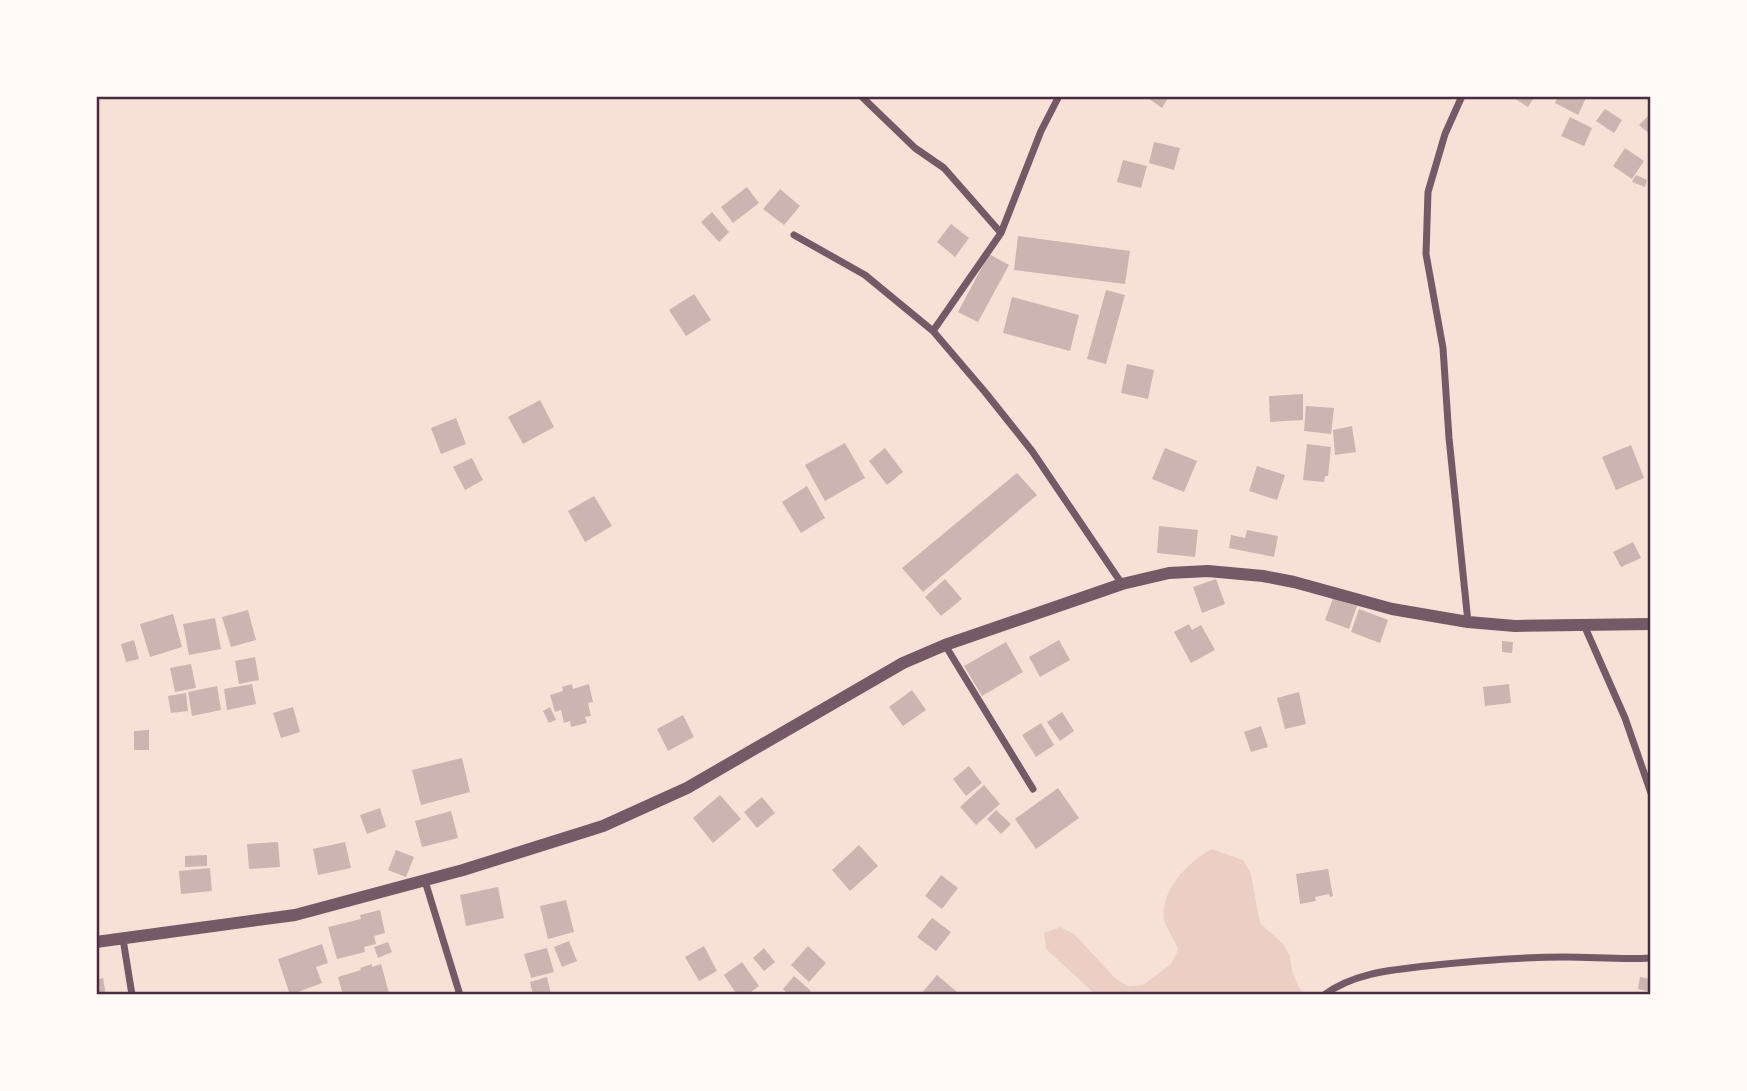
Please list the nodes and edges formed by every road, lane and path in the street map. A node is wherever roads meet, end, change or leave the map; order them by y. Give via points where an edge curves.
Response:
1 (860, 96) edge
2 (1059, 96) edge
3 (1462, 96) edge
4 (1002, 233) junction
5 (794, 235) dead end
6 (933, 331) junction
7 (1122, 584) junction
8 (1468, 622) junction
9 (1651, 624) edge
10 (1584, 625) junction
11 (945, 645) junction
12 (1033, 789) dead end
13 (1651, 793) edge
14 (425, 881) junction
15 (123, 939) junction
16 (96, 942) edge
17 (1651, 958) edge
18 (132, 995) edge
19 (460, 995) edge
20 (1324, 995) edge

1 - 4 street via 915,148 944,168
2 - 4 street
3 - 8 street via 1428,192 1426,254 1443,348
4 - 6 street
5 - 6 street via 865,275
6 - 7 street via 1032,451
7 - 8 street via 1169,573 1237,572
7 - 11 street
8 - 10 street
9 - 10 street
10 - 13 street via 1625,718
11 - 12 street
11 - 14 street via 865,684 687,788 603,826
14 - 15 street via 295,915
14 - 19 street
15 - 16 street
15 - 18 street
17 - 20 street via 1563,957 1399,969 1337,985

